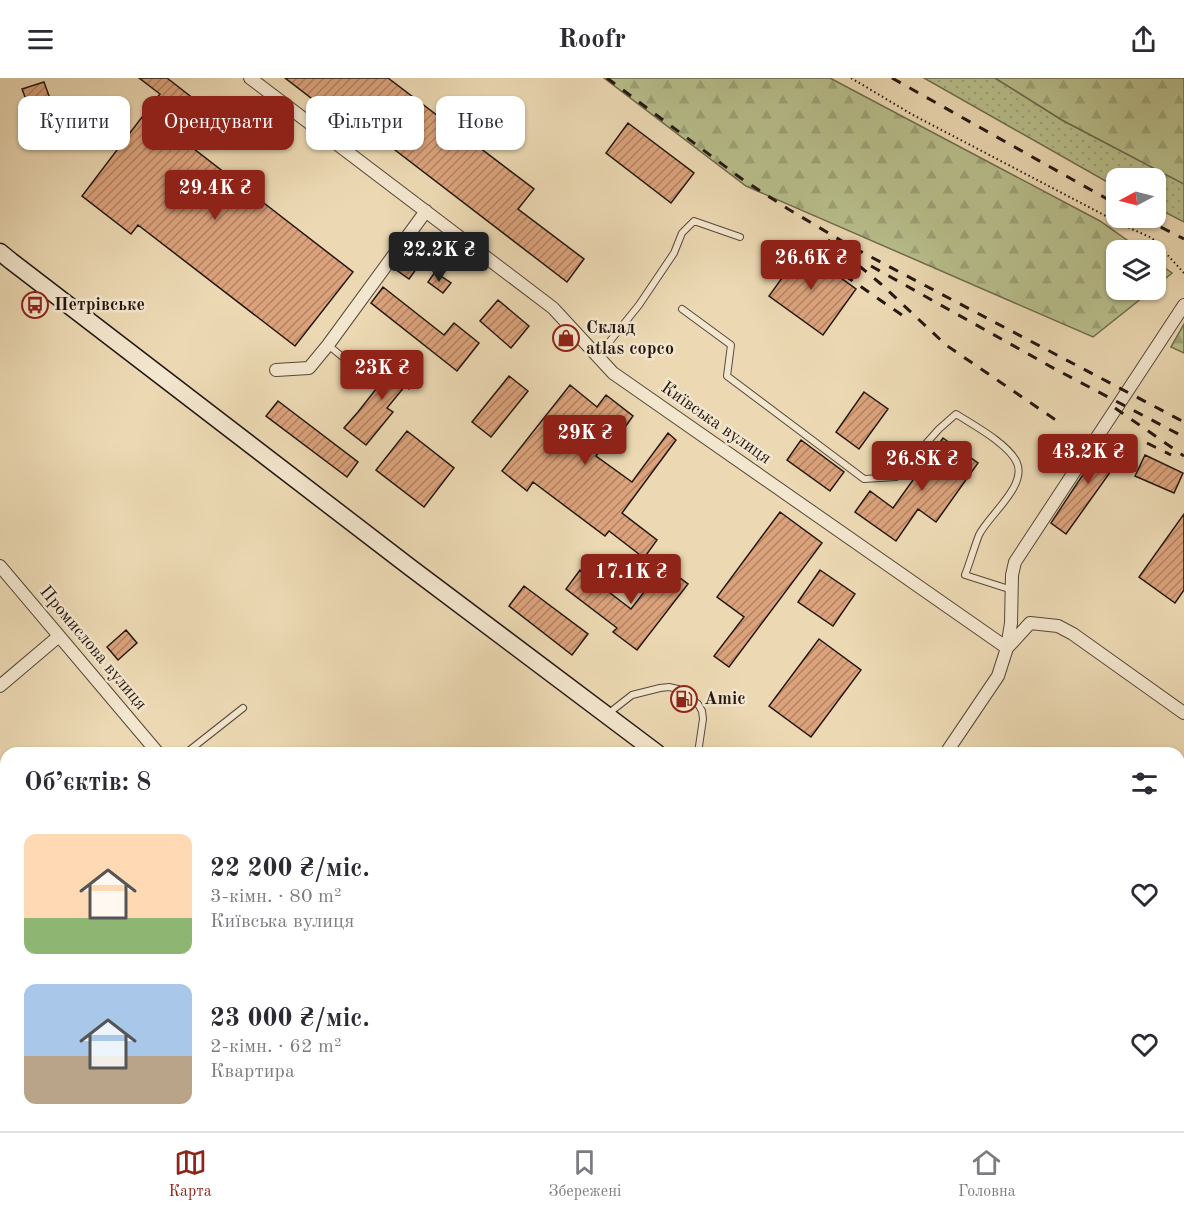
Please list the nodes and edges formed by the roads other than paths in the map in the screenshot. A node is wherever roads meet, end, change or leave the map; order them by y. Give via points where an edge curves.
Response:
1 (250, 78) edge
2 (426, 211) junction
3 (740, 237) dead end
4 (0, 252) edge
5 (1184, 305) edge
6 (682, 309) dead end
7 (328, 345) junction
8 (598, 356) junction
9 (276, 370) dead end
10 (373, 382) dead end
11 (0, 566) edge
12 (1013, 590) junction
13 (59, 636) junction
14 (1007, 648) junction
15 (0, 686) edge
16 (243, 708) dead end
17 (1184, 713) edge
18 (606, 715) junction
19 (153, 747) edge
20 (194, 747) edge
21 (649, 747) edge
22 (699, 747) edge
23 (950, 747) edge

1 - 2 street, Київська вулиця
2 - 7 street
2 - 8 street, Київська вулиця via 554,308
3 - 8 lane via 694,221 682,233 674,253 639,305
4 - 18 main road
5 - 12 street via 1014,562
6 - 12 lane via 731,345 727,376 864,479 896,477 956,414 1005,447 1018,464 1018,477 980,533 965,575
7 - 9 street via 309,368
7 - 10 lane
8 - 14 street, Київська вулиця via 613,373
11 - 13 street, Промислова вулиця
12 - 14 street
13 - 15 street
13 - 19 street, Промислова вулиця
14 - 17 street via 1030,623 1058,626
14 - 23 street via 998,676
16 - 20 lane
18 - 21 main road
18 - 22 lane via 632,695 660,688 678,689 702,711

